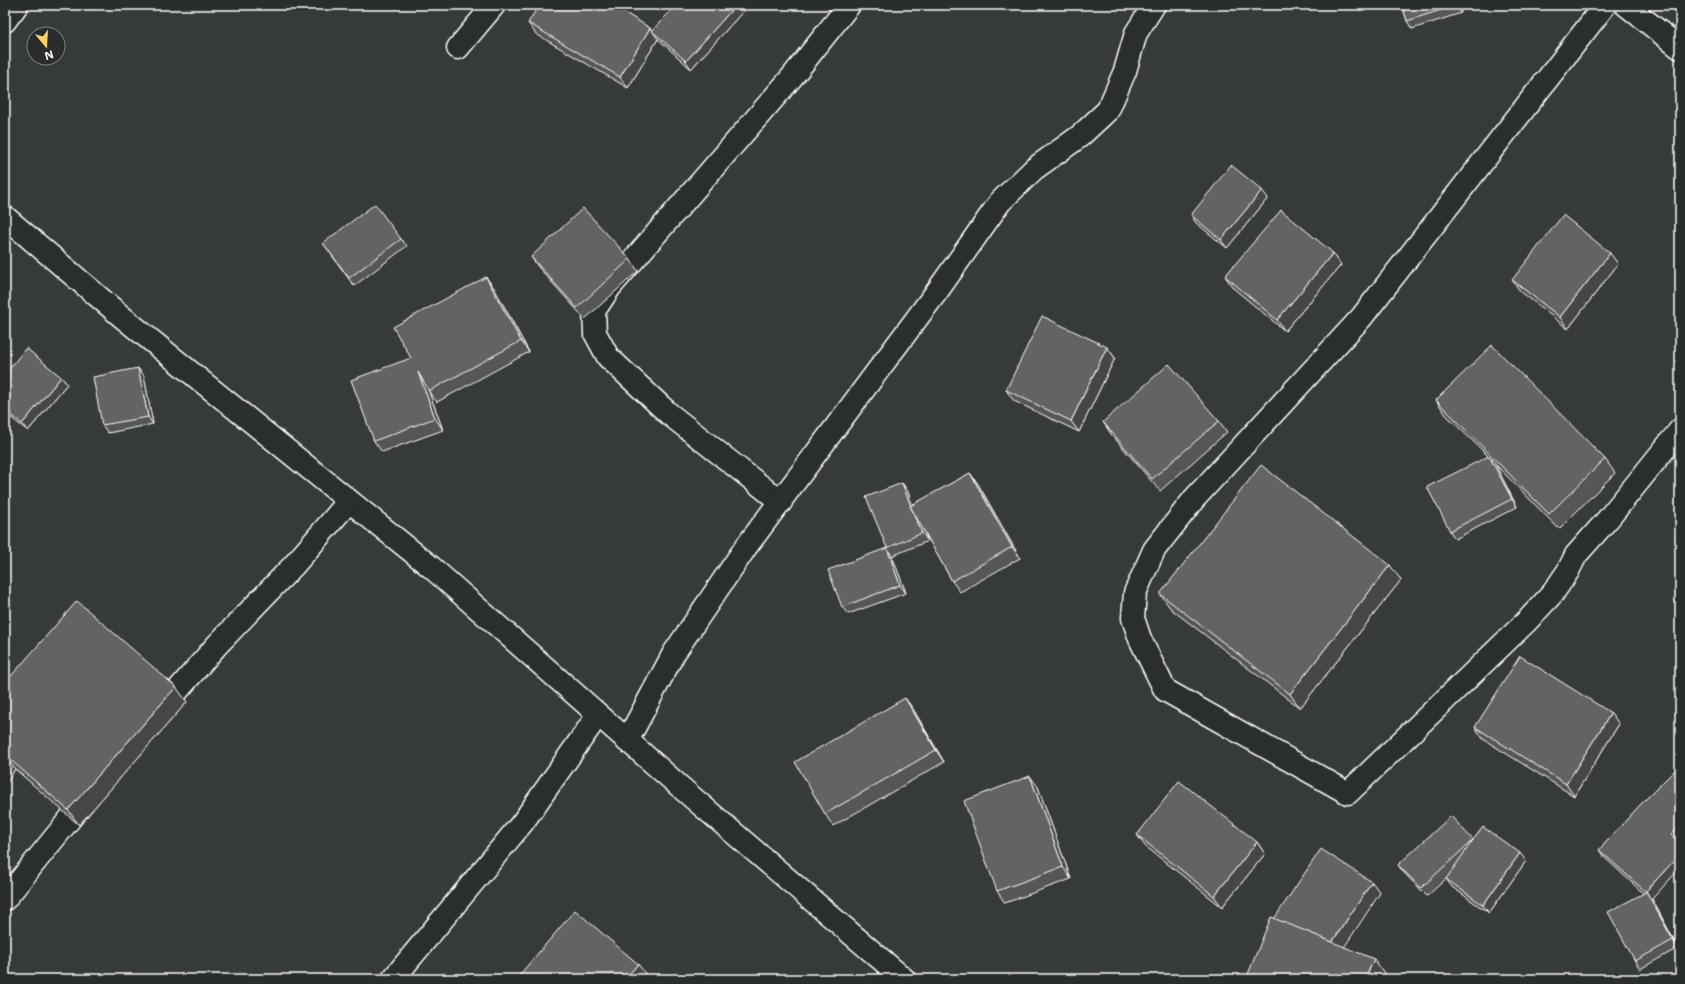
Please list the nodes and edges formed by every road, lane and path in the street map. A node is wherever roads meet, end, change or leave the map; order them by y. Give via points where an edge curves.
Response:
1 (17, 5) edge
2 (494, 5) edge
3 (849, 5) edge
4 (1154, 5) edge
5 (1605, 5) edge
6 (1626, 5) edge
7 (5, 21) edge
8 (458, 48) dead end
9 (1680, 48) edge
10 (5, 217) edge
11 (1680, 430) edge
12 (349, 501) junction
13 (781, 502) junction
14 (598, 715) junction
15 (144, 729) edge
16 (627, 741) junction
17 (104, 777) edge
18 (5, 899) edge
19 (393, 979) edge
20 (904, 979) edge

1 - 7 street
2 - 8 street
3 - 13 street via 792,77 610,287 594,311 595,333 608,357 668,413
4 - 13 street via 1136,33 1125,71 1108,110 1080,136 1034,169 1000,202
5 - 11 street via 1361,318 1194,499 1154,550 1135,593 1133,618 1140,639 1165,690 1348,793 1553,594 1576,555
6 - 9 street
10 - 12 street via 121,316
12 - 14 street via 431,567
12 - 15 street
13 - 16 street via 746,547 674,653
14 - 16 street
14 - 19 street via 523,822
16 - 20 street
17 - 18 street

